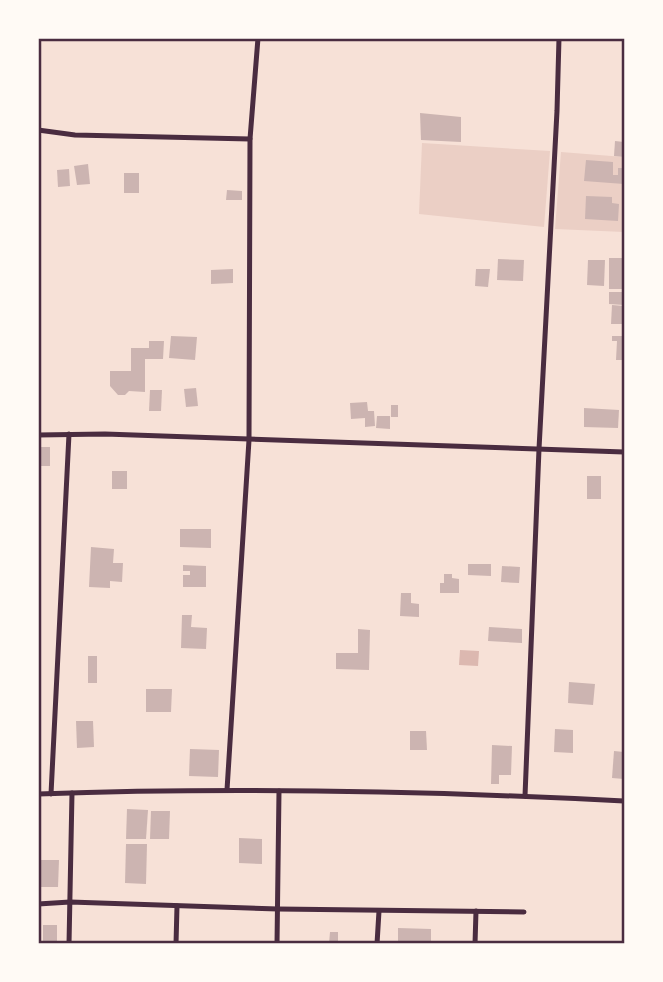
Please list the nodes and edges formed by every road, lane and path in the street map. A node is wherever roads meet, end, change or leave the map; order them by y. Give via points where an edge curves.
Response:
1 (258, 38) edge
2 (559, 38) edge
3 (38, 130) edge
4 (250, 139) junction
5 (69, 434) junction
6 (38, 435) edge
7 (249, 440) junction
8 (539, 449) junction
9 (625, 452) edge
10 (227, 790) junction
11 (279, 791) junction
12 (72, 793) junction
13 (38, 794) edge
14 (51, 794) junction
15 (525, 796) junction
16 (625, 801) edge
17 (70, 902) junction
18 (38, 904) edge
19 (177, 906) junction
20 (278, 909) junction
21 (379, 911) junction
22 (476, 911) junction
23 (524, 912) dead end
24 (69, 943) edge
25 (176, 943) edge
26 (277, 943) edge
27 (377, 943) edge
28 (475, 943) edge

1 - 4 street
2 - 8 street
3 - 4 street
4 - 7 street
5 - 6 street
5 - 7 street
5 - 14 street
7 - 8 street
7 - 10 street
8 - 9 street
8 - 15 street
10 - 11 street
10 - 12 street
11 - 15 street
11 - 20 street
12 - 14 street
12 - 17 street
13 - 14 street
15 - 16 street
17 - 18 street
17 - 19 street
17 - 24 street
19 - 20 street
19 - 25 street
20 - 21 street
20 - 26 street
21 - 22 street
21 - 27 street
22 - 23 street
22 - 28 street

